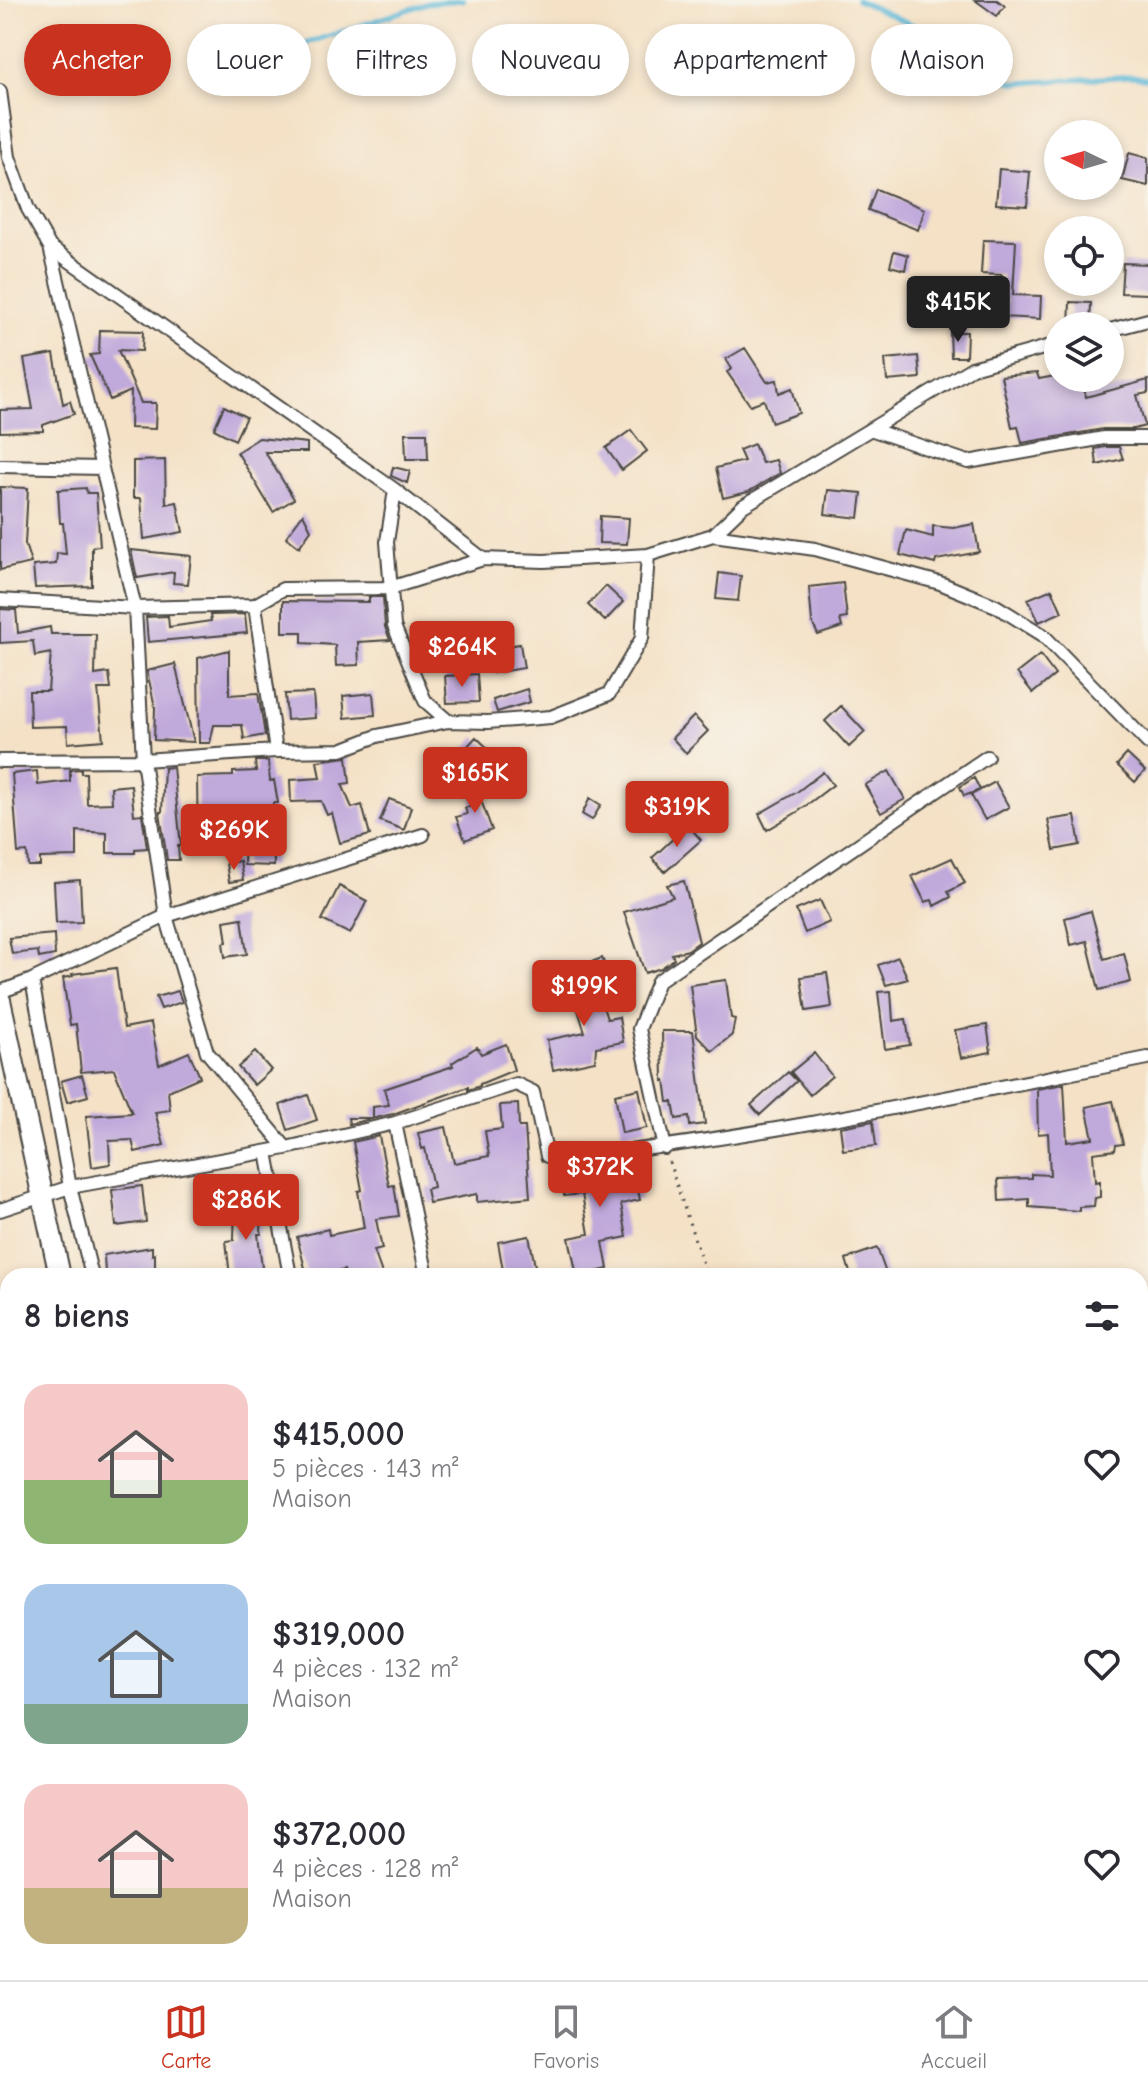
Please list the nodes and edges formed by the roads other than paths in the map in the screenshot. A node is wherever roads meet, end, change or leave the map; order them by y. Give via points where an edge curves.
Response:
1 (0, 91) edge
2 (50, 247) junction
3 (1148, 320) edge
4 (1124, 326) edge
5 (1044, 348) edge
6 (870, 429) junction
7 (1148, 438) edge
8 (0, 466) edge
9 (102, 468) junction
10 (395, 490) junction
11 (713, 535) junction
12 (648, 555) junction
13 (483, 559) junction
14 (390, 588) junction
15 (0, 600) edge
16 (255, 605) junction
17 (135, 608) junction
18 (448, 721) junction
19 (1143, 733) edge
20 (1148, 743) edge
21 (276, 751) junction
22 (987, 757) dead end
23 (143, 760) junction
24 (0, 761) edge
25 (423, 835) dead end
26 (166, 916) junction
27 (32, 980) junction
28 (0, 992) edge
29 (0, 1000) edge
30 (1148, 1058) edge
31 (395, 1123) junction
32 (286, 1148) junction
33 (665, 1148) junction
34 (267, 1152) junction
35 (70, 1187) junction
36 (42, 1196) junction
37 (0, 1210) edge
38 (58, 1268) edge
39 (90, 1268) edge
40 (289, 1268) edge
41 (425, 1268) edge

1 - 2 street via 9,157 28,209
2 - 9 street
2 - 10 street
3 - 4 street
5 - 6 street via 972,368
6 - 7 street via 968,462 1104,438
6 - 11 street via 743,506
8 - 9 street
9 - 17 street
10 - 13 street
10 - 14 street via 387,542
11 - 12 street
11 - 19 street via 815,549 940,583 996,606 1043,635
12 - 13 street
12 - 18 street via 642,638 609,694 551,717
13 - 14 street
14 - 16 street via 283,589
14 - 18 street via 394,626 415,682 425,701
15 - 17 street
16 - 17 street
16 - 21 street
17 - 23 street
18 - 21 street via 377,736 341,750
19 - 20 street
21 - 23 street
22 - 33 street via 658,981 639,1029
23 - 24 street
23 - 26 street
25 - 26 street
26 - 27 street
26 - 32 street via 207,1052
27 - 28 street
27 - 35 street
29 - 36 highway
30 - 33 street
31 - 32 street
31 - 33 street via 516,1084 533,1092 547,1156 562,1159
31 - 41 street
32 - 34 street
34 - 35 street
34 - 40 street
35 - 36 street
35 - 39 street
36 - 37 street
36 - 38 highway

